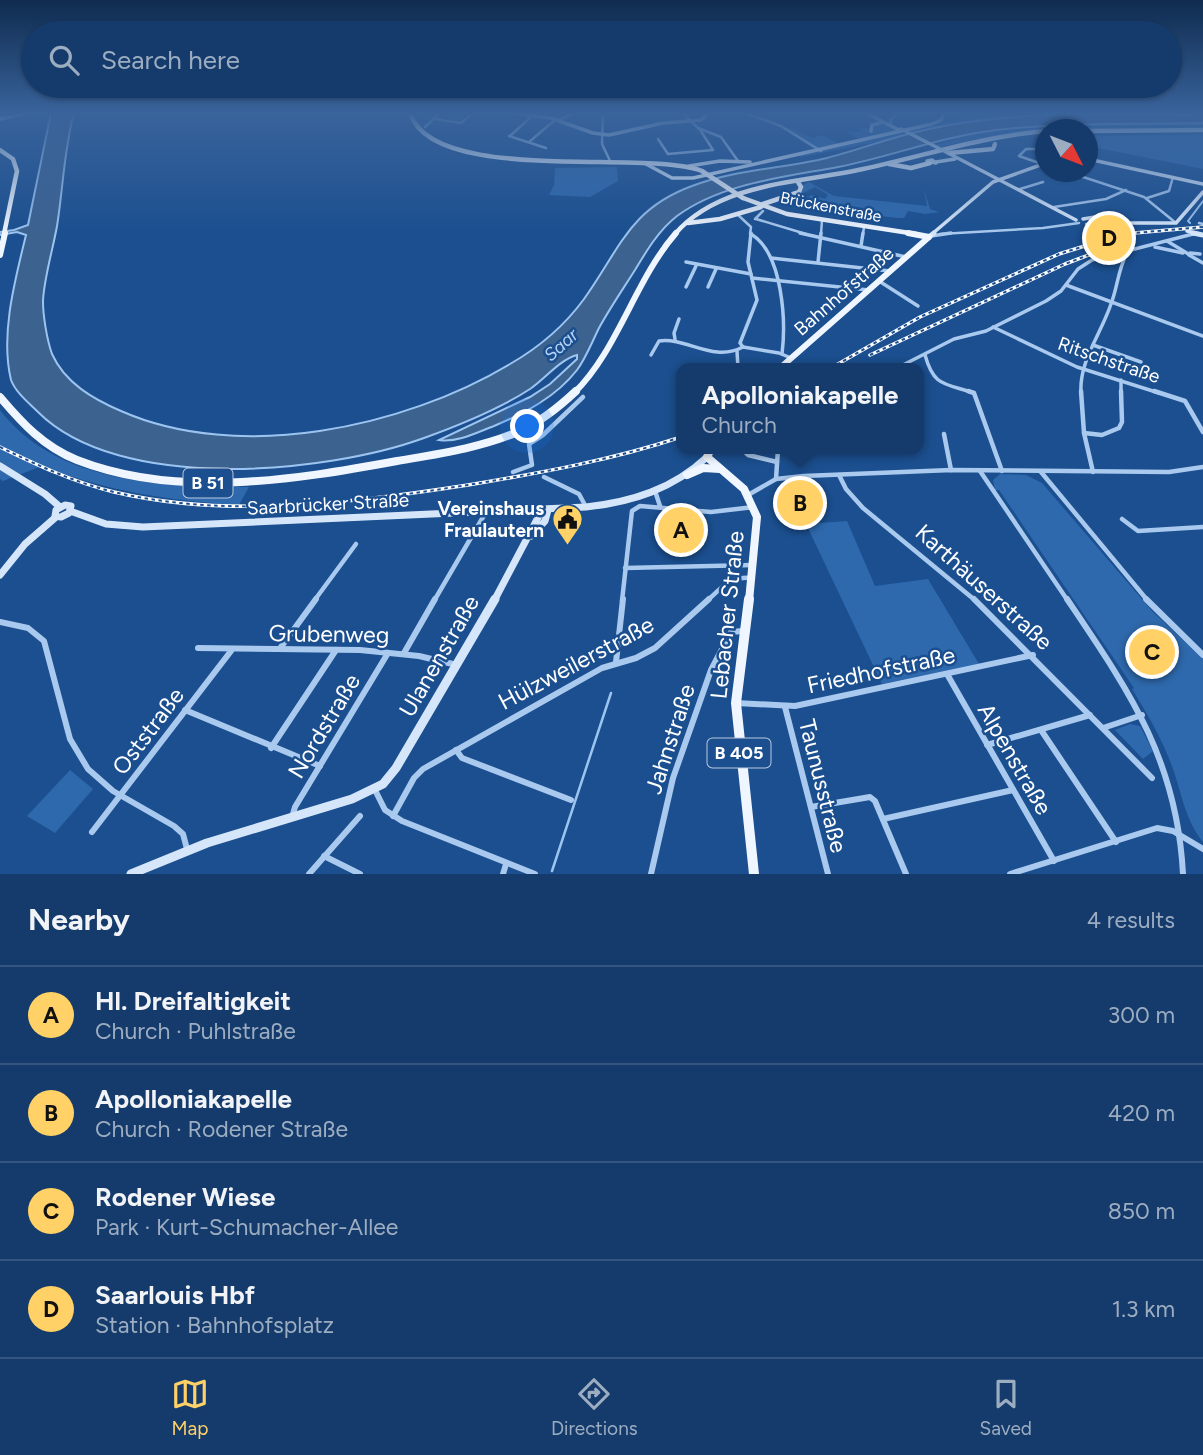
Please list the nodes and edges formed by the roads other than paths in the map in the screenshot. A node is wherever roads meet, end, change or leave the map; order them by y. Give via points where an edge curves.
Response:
1 (947, 153) edge
2 (4, 154) edge
3 (486, 154) edge
4 (607, 154) edge
5 (732, 154) edge
6 (802, 154) edge
7 (921, 154) edge
8 (949, 154) edge
9 (975, 154) edge
10 (1021, 154) edge
11 (959, 158) junction
12 (736, 160) junction
13 (609, 161) junction
14 (894, 161) junction
15 (1035, 161) edge
16 (1098, 161) edge
17 (762, 162) junction
18 (934, 162) junction
19 (706, 163) junction
20 (646, 164) junction
21 (666, 164) junction
22 (881, 164) junction
23 (747, 165) junction
24 (689, 166) junction
25 (901, 166) junction
26 (915, 167) junction
27 (1035, 167) edge
28 (1031, 168) junction
29 (981, 170) junction
30 (701, 171) junction
31 (1016, 172) junction
32 (664, 175) junction
33 (1173, 177) junction
34 (998, 179) junction
35 (1098, 181) edge
36 (1043, 182) dead end
37 (796, 183) junction
38 (1203, 184) edge
39 (776, 187) junction
40 (1021, 190) junction
41 (1126, 190) junction
42 (797, 192) junction
43 (1203, 192) edge
44 (1146, 198) junction
45 (779, 200) junction
46 (750, 201) junction
47 (762, 207) junction
48 (1054, 207) junction
49 (778, 209) junction
50 (747, 211) junction
51 (737, 214) junction
52 (697, 215) junction
53 (756, 219) junction
54 (707, 220) junction
55 (715, 220) junction
56 (822, 220) junction
57 (1081, 221) junction
58 (747, 222) junction
59 (1175, 223) junction
60 (684, 225) junction
61 (864, 227) junction
62 (1182, 227) dead end
63 (937, 230) junction
64 (1099, 231) dead end
65 (947, 233) junction
66 (1190, 233) joint
67 (751, 234) junction
68 (1203, 235) edge
69 (818, 238) junction
70 (928, 238) junction
71 (1167, 241) junction
72 (861, 246) junction
73 (1155, 247) dead end
74 (1129, 251) junction
75 (1187, 253) junction
76 (1200, 254) dead end
77 (0, 255) edge
78 (770, 257) junction
79 (906, 257) junction
80 (686, 262) dead end
81 (818, 262) junction
82 (1203, 262) edge
83 (696, 266) junction
84 (716, 270) junction
85 (890, 271) junction
86 (751, 276) junction
87 (779, 279) junction
88 (879, 281) junction
89 (1066, 285) junction
90 (686, 287) dead end
91 (708, 287) dead end
92 (869, 290) junction
93 (1112, 303) junction
94 (918, 306) dead end
95 (680, 319) dead end
96 (993, 327) junction
97 (1203, 336) edge
98 (675, 339) junction
99 (1093, 345) junction
100 (743, 347) junction
101 (737, 352) junction
102 (782, 354) junction
103 (651, 355) dead end
104 (925, 355) junction
105 (791, 358) junction
106 (1141, 362) dead end
107 (738, 363) edge
108 (786, 363) edge
109 (908, 363) edge
110 (1081, 368) junction
111 (1121, 380) junction
112 (0, 397) edge
113 (583, 397) dead end
114 (1203, 432) edge
115 (1084, 433) junction
116 (944, 434) dead end
117 (708, 454) edge
118 (746, 454) edge
119 (778, 454) edge
120 (706, 457) junction
121 (777, 462) junction
122 (0, 466) edge
123 (1203, 467) edge
124 (724, 470) junction
125 (951, 470) junction
126 (980, 470) junction
127 (1002, 471) junction
128 (1040, 471) junction
129 (513, 472) dead end
130 (1093, 472) junction
131 (687, 475) junction
132 (839, 475) junction
133 (544, 477) dead end
134 (776, 479) junction
135 (654, 490) junction
136 (748, 495) junction
137 (660, 506) junction
138 (60, 507) junction
139 (755, 507) junction
140 (586, 508) junction
141 (545, 510) junction
142 (70, 511) junction
143 (486, 512) junction
144 (56, 517) junction
145 (1122, 519) dead end
146 (1203, 527) edge
147 (356, 544) dead end
148 (754, 565) junction
149 (625, 568) junction
150 (0, 575) edge
151 (752, 578) junction
152 (2, 624) edge
153 (744, 631) junction
154 (198, 648) dead end
155 (281, 648) junction
156 (232, 650) junction
157 (336, 650) junction
158 (388, 653) junction
159 (404, 653) junction
160 (1033, 655) junction
161 (1203, 655) edge
162 (616, 662) junction
163 (458, 665) junction
164 (947, 674) junction
165 (736, 703) junction
166 (785, 707) junction
167 (185, 710) junction
168 (1090, 715) junction
169 (1143, 715) junction
170 (1103, 728) junction
171 (1041, 730) junction
172 (987, 745) junction
173 (271, 748) junction
174 (456, 750) junction
175 (320, 766) junction
176 (1152, 778) dead end
177 (375, 790) junction
178 (1013, 790) junction
179 (122, 795) junction
180 (571, 800) dead end
181 (811, 807) junction
182 (360, 816) dead end
183 (393, 816) junction
184 (292, 817) junction
185 (883, 819) junction
186 (92, 832) dead end
187 (1182, 835) junction
188 (1116, 842) junction
189 (1203, 849) edge
190 (188, 850) junction
191 (324, 856) junction
192 (1054, 861) junction
193 (506, 864) junction
194 (131, 874) edge
195 (309, 874) edge
196 (360, 874) edge
197 (503, 874) edge
198 (535, 874) edge
199 (651, 874) edge
200 (754, 874) edge
201 (828, 874) edge
202 (906, 874) edge
203 (1010, 874) edge
204 (1183, 874) edge

1 - 18 street
2 - 77 main road via 15,163 16,178
3 - 13 main road, Brückenstraße via 541,162
4 - 13 street
5 - 12 street
6 - 17 street
7 - 14 main road, B 51
8 - 11 main road
9 - 11 main road
10 - 15 street
11 - 18 street
11 - 29 street
11 - 34 street
12 - 17 street
12 - 19 street
12 - 23 street
13 - 20 main road, Brückenstraße
14 - 22 main road, B 51
14 - 25 main road
14 - 26 main road
16 - 33 street
17 - 23 street
18 - 26 main road
19 - 24 street
19 - 30 street
20 - 21 main road, Brückenstraße
20 - 32 street
21 - 24 main road, Brückenstraße
21 - 32 street
22 - 25 main road
22 - 37 main road, B 51
23 - 32 street via 685,180
24 - 30 main road, Brückenstraße
25 - 26 main road
27 - 28 street
28 - 31 street
28 - 34 street
29 - 31 street
29 - 34 street
30 - 46 main road, Brückenstraße, bridge
31 - 34 street
33 - 38 street
33 - 44 street via 1168,191
34 - 40 street
34 - 63 street
35 - 41 street
36 - 40 street
37 - 39 main road, B 51
37 - 42 main road via 801,187
39 - 42 main road, B 51
39 - 52 main road, B 51 via 734,196
40 - 48 street
41 - 44 street
41 - 48 street via 1099,201
42 - 45 main road
43 - 59 street
44 - 59 street
45 - 47 main road
45 - 49 main road via 774,205
46 - 47 main road, Brückenstraße
46 - 50 main road
47 - 49 main road, Brückenstraße
47 - 50 main road
47 - 53 street
48 - 57 street
49 - 56 main road, Brückenstraße
50 - 51 main road
51 - 55 main road
51 - 58 street
52 - 54 main road
52 - 55 main road
52 - 60 main road, B 51
53 - 58 street
53 - 69 street
54 - 55 main road
54 - 60 main road
56 - 61 main road, Brückenstraße
56 - 69 street
57 - 59 street
57 - 64 street
57 - 65 street, Bahnhofstraße via 1060,227
58 - 67 street
59 - 62 street
60 - 112 main road, B 51 via 659,255 580,388 540,421 484,444 288,479 178,481 110,469 59,450 24,426
61 - 70 main road, Brückenstraße
61 - 72 street
63 - 65 street, Bahnhofstraße
63 - 70 street, Bahnhofstraße
65 - 70 street, Bahnhofstraße
66 - 68 street
66 - 71 street
67 - 78 street
67 - 86 street
69 - 72 street
69 - 81 street
70 - 79 main road, Bahnhofstraße
71 - 74 street
71 - 75 street
72 - 79 street
73 - 75 street
74 - 89 street via 1087,262
74 - 93 street via 1122,258
75 - 76 street
75 - 82 street
78 - 81 street
78 - 87 street
79 - 85 main road, Bahnhofstraße
80 - 83 street
81 - 85 street
83 - 84 street
83 - 90 street
84 - 86 street
84 - 91 street
85 - 88 main road, Bahnhofstraße
86 - 87 street
86 - 100 street via 757,300 740,343
87 - 92 street
87 - 102 street via 784,306
88 - 92 main road, Bahnhofstraße
88 - 94 street
89 - 93 street
89 - 96 street via 1046,301
92 - 105 main road, Bahnhofstraße
93 - 97 street
93 - 99 street
95 - 98 street
96 - 104 street
96 - 110 street, Ritschstraße
98 - 101 street via 685,346
98 - 103 street via 659,341
99 - 106 street
99 - 110 street
100 - 101 street
100 - 102 street
101 - 107 street
102 - 105 street
104 - 109 street
104 - 127 street via 935,380 974,393
105 - 108 main road, Bahnhofstraße
110 - 111 street, Ritschstraße
110 - 115 street
111 - 114 street, Ritschstraße via 1185,401
111 - 115 street via 1119,428 1109,434
113 - 129 street via 529,444 532,465
115 - 130 street
116 - 125 street
117 - 120 main road
118 - 121 street
119 - 121 street
120 - 124 main road, B 405
120 - 131 street, Saarbrücker Straße
121 - 134 street
122 - 138 street
123 - 130 street
124 - 131 main road via 704,468
124 - 136 main road, B 405
125 - 126 street
125 - 132 street
126 - 127 street
126 - 169 street
127 - 128 street
128 - 130 street
128 - 161 street via 1140,593
131 - 135 street, Saarbrücker Straße
132 - 134 street
132 - 160 street, Karthäuserstraße via 863,508 955,582
133 - 140 street via 579,495
134 - 136 street
135 - 137 street
135 - 140 street, Saarbrücker Straße
136 - 139 main road, Lebacher Straße / B 405
137 - 139 street via 711,512
137 - 149 street via 640,506 632,511
138 - 142 street, Saarbrücker Straße via 70,505
138 - 144 street via 54,512
139 - 148 main road, Lebacher Straße / B 405
140 - 141 street, Saarbrücker Straße
141 - 143 street, Saarbrücker Straße
141 - 163 street, Ulanenstraße via 545,521 530,537
142 - 143 street, Saarbrücker Straße via 106,524 132,527
142 - 144 street
143 - 159 street
144 - 150 street via 25,544
145 - 146 street via 1138,531
147 - 155 street
148 - 149 street
148 - 151 main road, Lebacher Straße / B 405
149 - 162 street
151 - 153 main road, Lebacher Straße / B 405
151 - 162 street, Hülzweilerstraße via 729,581 655,648
152 - 179 street via 28,628 44,642 75,754 93,777
153 - 165 main road, Lebacher Straße / B 405
153 - 199 street, Jahnstraße via 726,637 711,670 673,778
154 - 156 street, Grubenweg
155 - 156 street, Grubenweg
155 - 157 street, Grubenweg
156 - 167 street, Oststraße
157 - 158 street, Grubenweg
157 - 173 street
158 - 159 street, Grubenweg
158 - 175 street, Nordstraße
159 - 163 street, Grubenweg
160 - 164 street, Friedhofstraße
160 - 168 street, Karthäuserstraße
162 - 174 street, Hülzweilerstraße
163 - 177 street, Ulanenstraße via 396,768
164 - 166 street, Friedhofstraße
164 - 172 street, Alpenstraße
165 - 166 street, Friedhofstraße
165 - 200 main road, Lebacher Straße / B 405
166 - 181 street, Taunusstraße
167 - 173 street
167 - 179 street, Oststraße
168 - 170 street, Karthäuserstraße
168 - 171 street
169 - 170 street
169 - 187 street via 1166,770
170 - 176 street, Karthäuserstraße
171 - 172 street
171 - 188 street
172 - 178 street, Alpenstraße
173 - 175 street
174 - 180 street via 462,758
174 - 183 street, Hülzweilerstraße via 418,773
175 - 184 street, Nordstraße
177 - 183 street
177 - 184 street
178 - 185 street
178 - 192 street, Alpenstraße
179 - 186 street, Oststraße
179 - 190 street via 180,830
181 - 185 street via 870,797
181 - 201 street, Taunusstraße
182 - 191 street
183 - 193 street
184 - 190 street
185 - 202 street
187 - 188 street via 1157,828
187 - 189 street
187 - 204 street
188 - 192 street
190 - 194 street
191 - 195 street
191 - 196 street
192 - 203 street
193 - 197 street
193 - 198 street

